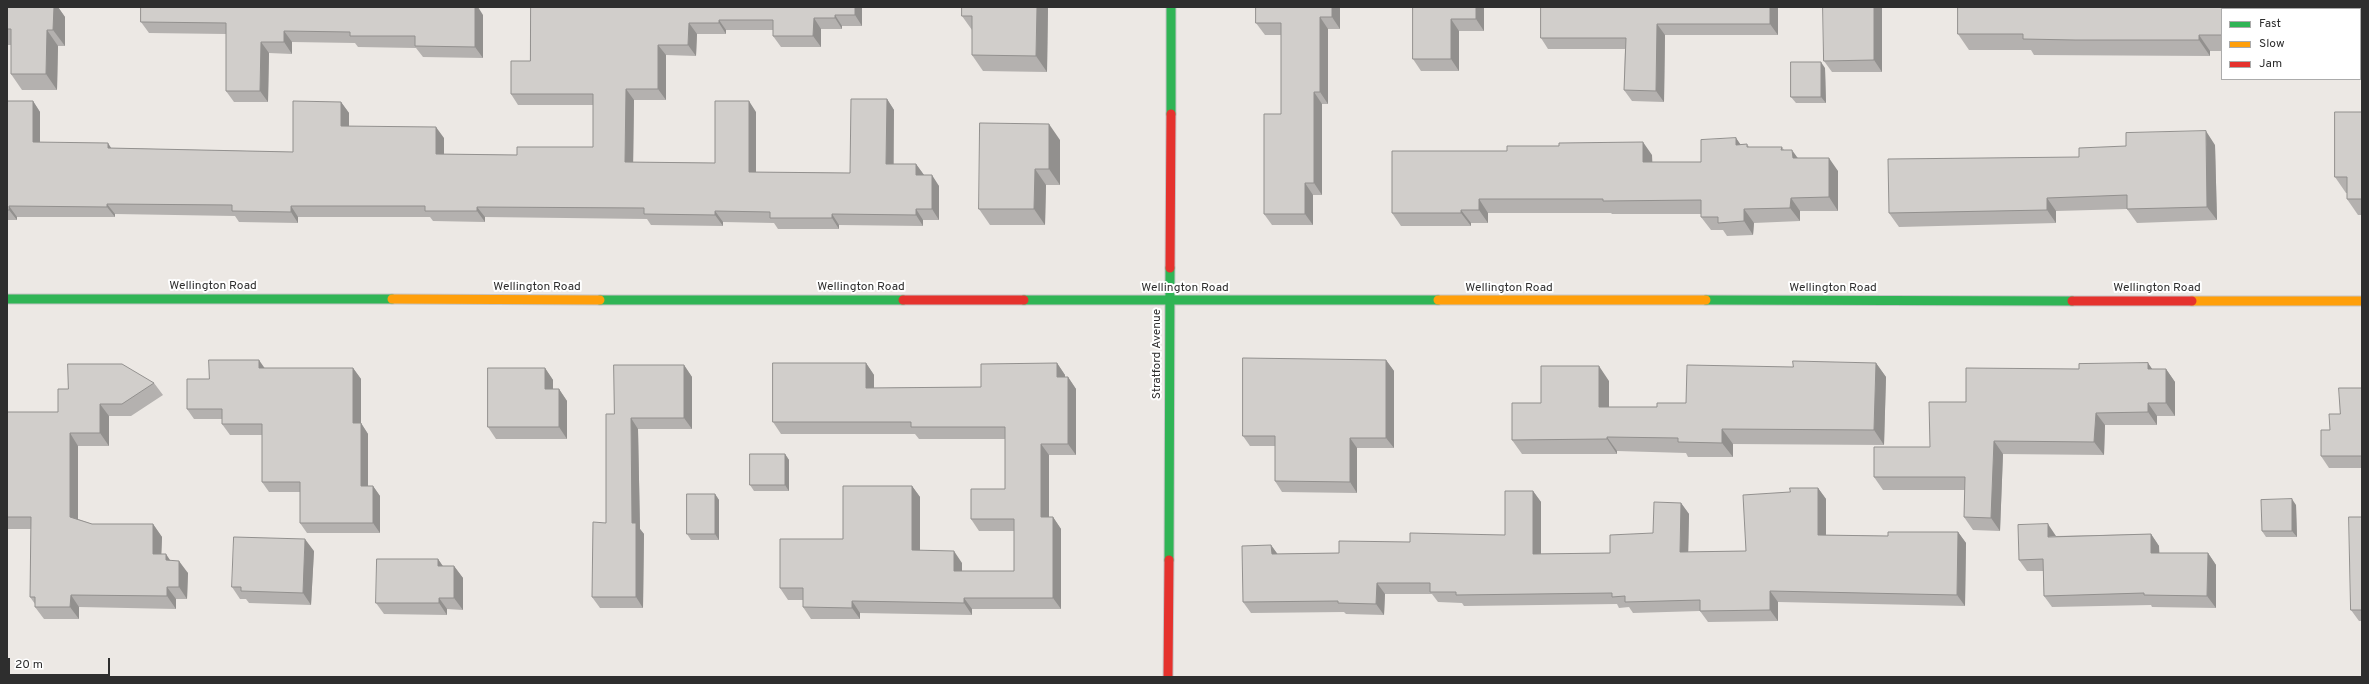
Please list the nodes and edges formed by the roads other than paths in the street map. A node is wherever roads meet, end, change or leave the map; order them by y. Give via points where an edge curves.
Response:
1 (1171, 7) edge
2 (7, 299) edge
3 (1170, 301) junction
4 (2362, 301) edge
5 (1168, 677) edge

1 - 3 street, Stratford Avenue
2 - 3 street, Wellington Road
3 - 4 street, Wellington Road
3 - 5 street, Stratford Avenue

